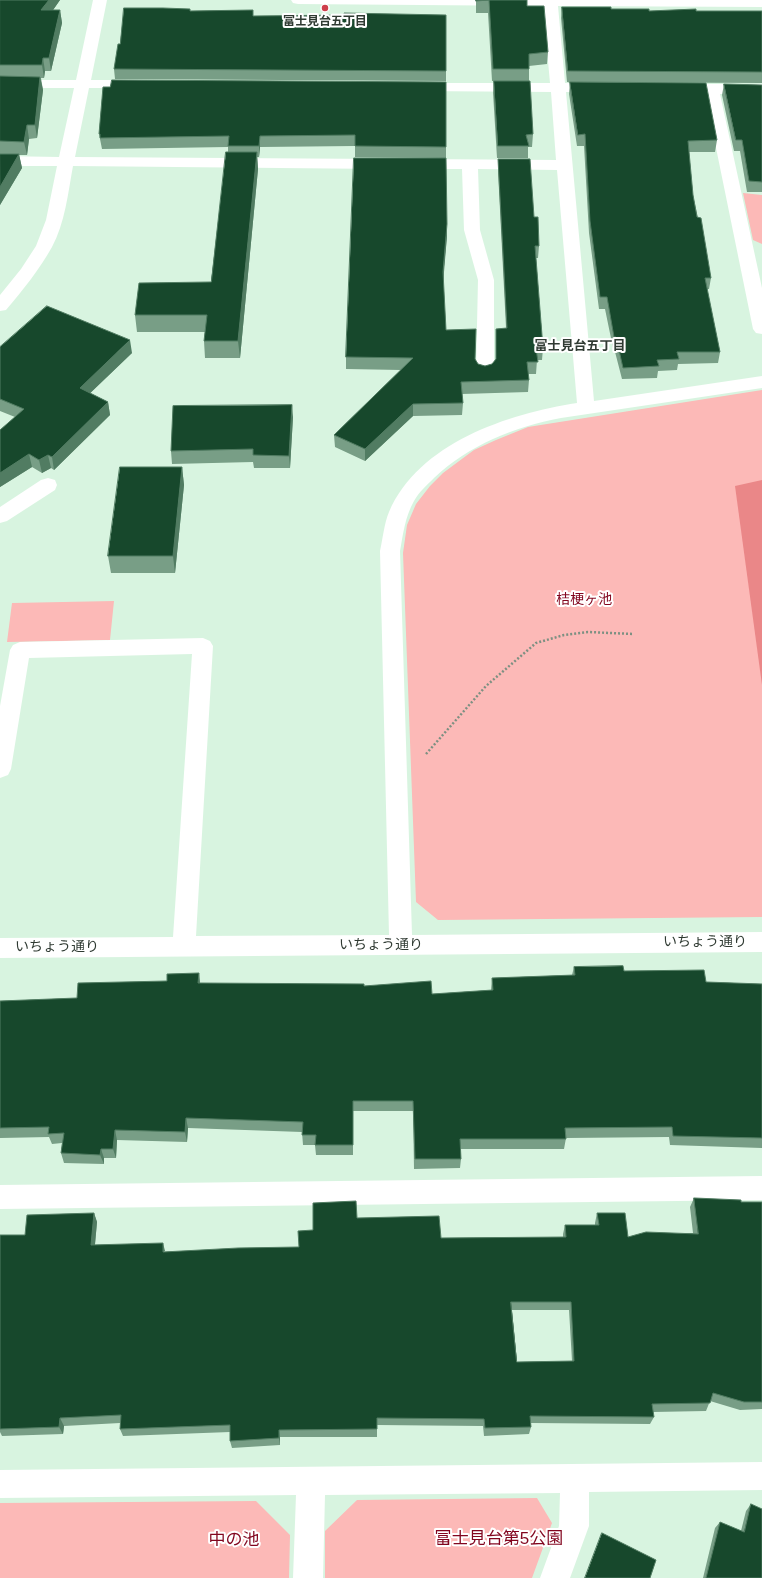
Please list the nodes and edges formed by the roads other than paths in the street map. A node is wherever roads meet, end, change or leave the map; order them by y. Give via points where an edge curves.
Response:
1 (100, 0) edge
2 (298, 0) edge
3 (550, 1) edge
4 (762, 3) edge
5 (0, 84) edge
6 (82, 84) junction
7 (154, 84) edge
8 (399, 87) edge
9 (558, 88) junction
10 (612, 88) edge
11 (665, 88) edge
12 (712, 89) junction
13 (762, 89) edge
14 (0, 161) edge
15 (66, 163) junction
16 (470, 165) junction
17 (565, 165) junction
18 (754, 255) edge
19 (0, 306) edge
20 (762, 329) edge
21 (485, 371) edge
22 (762, 382) edge
23 (586, 408) junction
24 (48, 485) dead end
25 (0, 516) edge
26 (0, 769) edge
27 (762, 942) edge
28 (401, 945) junction
29 (184, 946) junction
30 (0, 948) edge
31 (762, 1188) edge
32 (0, 1197) edge
33 (762, 1476) edge
34 (575, 1479) junction
35 (310, 1481) junction
36 (0, 1484) edge
37 (308, 1578) edge
38 (555, 1578) edge

1 - 6 street
2 - 3 street
3 - 4 street
3 - 9 street
5 - 6 street
6 - 7 street
6 - 15 street
8 - 9 street
9 - 10 street
9 - 17 street
11 - 12 street
12 - 13 street
12 - 18 street
14 - 15 street
15 - 16 street
15 - 19 street via 54,220 44,246 28,272
16 - 17 street
16 - 21 street via 472,230 486,280
17 - 23 street
18 - 20 street
22 - 23 street
23 - 28 street via 524,420 488,433 454,451 427,473 410,493 399,512 390,551
24 - 25 street
26 - 29 street via 20,650 203,646
27 - 28 street, いちょう通り
28 - 29 street, いちょう通り
29 - 30 street, いちょう通り
31 - 32 street
33 - 34 street
34 - 35 street
34 - 38 street via 574,1526
35 - 36 street
35 - 37 street

